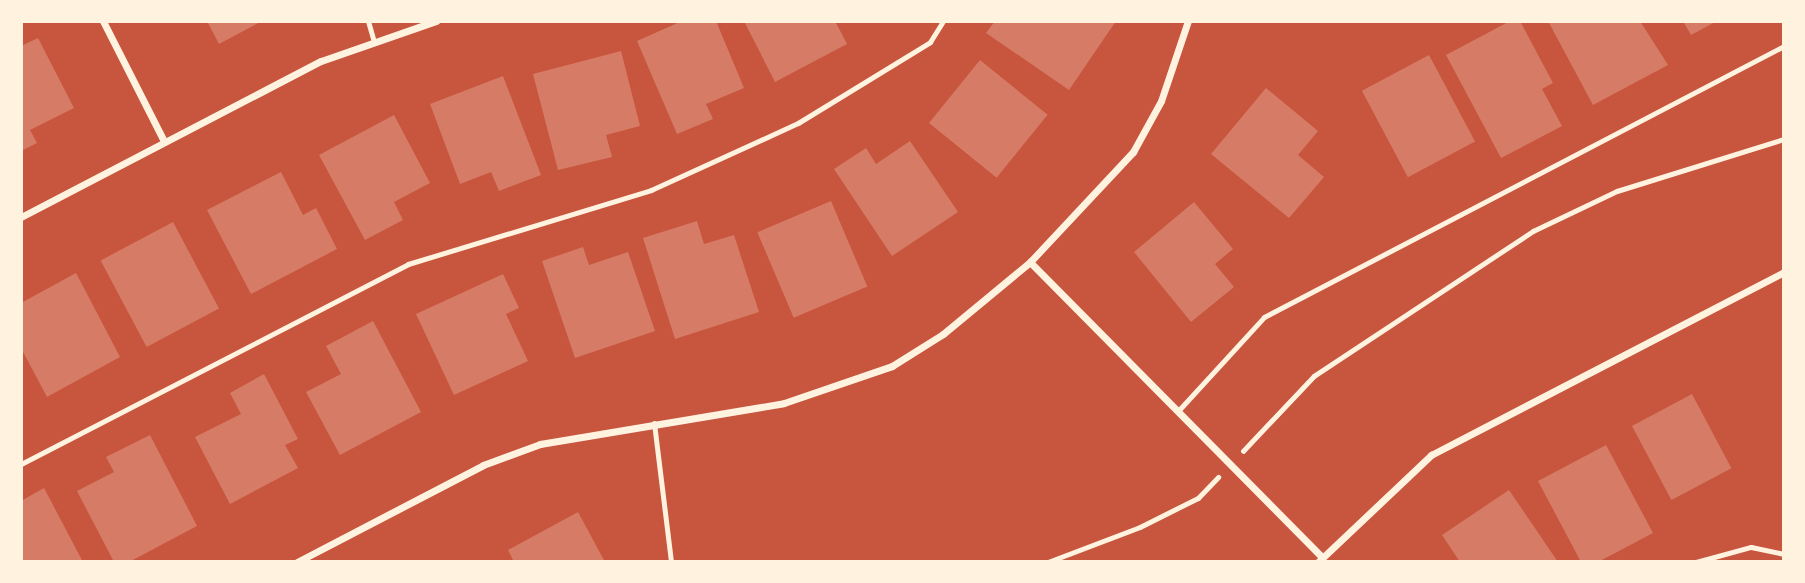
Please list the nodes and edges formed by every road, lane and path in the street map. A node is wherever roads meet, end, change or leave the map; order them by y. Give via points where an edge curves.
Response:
1 (103, 21) edge
2 (368, 21) edge
3 (436, 21) edge
4 (943, 21) edge
5 (1188, 21) edge
6 (374, 42) junction
7 (1784, 46) edge
8 (1784, 139) edge
9 (164, 141) junction
10 (21, 216) edge
11 (1030, 262) junction
12 (1784, 272) edge
13 (1178, 411) junction
14 (654, 424) junction
15 (21, 464) edge
16 (1230, 465) junction
17 (1784, 554) edge
18 (1320, 560) edge
19 (297, 562) edge
20 (671, 562) edge
21 (1048, 562) edge
22 (1696, 562) edge

1 - 9 street
2 - 6 lane
3 - 6 street
4 - 15 lane via 930,42 798,123 651,190 408,264
5 - 11 street via 1161,101 1133,152
6 - 9 street via 321,61
7 - 13 lane via 1264,317
8 - 16 path via 1618,191 1533,231 1314,376
9 - 10 street
11 - 13 street
11 - 14 street via 943,334 842,388
12 - 18 street via 1431,455
13 - 16 street
14 - 19 street via 540,444 482,465
14 - 20 lane
16 - 18 street
16 - 21 path via 1198,498
17 - 22 lane via 1751,547

